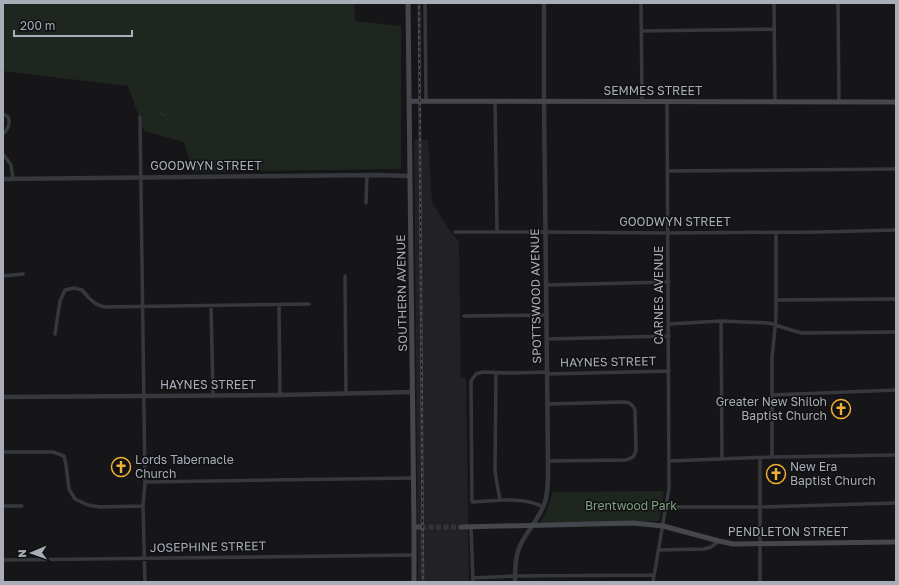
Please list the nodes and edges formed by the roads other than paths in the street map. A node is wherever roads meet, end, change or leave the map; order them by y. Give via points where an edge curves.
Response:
1 (408, 3) edge
2 (425, 3) edge
3 (544, 3) edge
4 (641, 3) edge
5 (774, 3) edge
6 (838, 3) edge
7 (774, 29) junction
8 (641, 31) junction
9 (410, 101) junction
10 (426, 101) junction
11 (495, 101) junction
12 (544, 101) junction
13 (642, 101) junction
14 (775, 101) junction
15 (668, 102) junction
16 (839, 102) junction
17 (896, 102) edge
18 (3, 114) edge
19 (140, 117) dead end
20 (3, 134) edge
21 (3, 154) edge
22 (896, 169) edge
23 (668, 171) junction
24 (367, 175) junction
25 (410, 176) junction
26 (141, 177) junction
27 (13, 178) junction
28 (3, 179) edge
29 (366, 203) dead end
30 (896, 230) edge
31 (455, 232) dead end
32 (497, 232) junction
33 (546, 232) junction
34 (776, 232) junction
35 (668, 233) junction
36 (22, 274) dead end
37 (3, 276) edge
38 (345, 276) dead end
39 (669, 282) junction
40 (547, 286) junction
41 (896, 299) edge
42 (776, 300) junction
43 (309, 304) dead end
44 (280, 305) junction
45 (211, 306) junction
46 (142, 307) junction
47 (547, 315) junction
48 (464, 316) dead end
49 (721, 321) junction
50 (669, 324) junction
51 (776, 325) junction
52 (896, 332) edge
53 (55, 334) dead end
54 (669, 336) junction
55 (547, 339) junction
56 (669, 371) junction
57 (496, 373) junction
58 (547, 373) junction
59 (896, 390) edge
60 (413, 392) junction
61 (280, 394) junction
62 (346, 394) junction
63 (213, 395) junction
64 (772, 395) junction
65 (3, 396) edge
66 (143, 396) junction
67 (548, 404) junction
68 (3, 452) edge
69 (896, 455) edge
70 (772, 457) junction
71 (760, 458) junction
72 (722, 459) junction
73 (548, 461) junction
74 (669, 461) junction
75 (413, 478) junction
76 (145, 482) junction
77 (500, 500) junction
78 (896, 503) edge
79 (3, 506) edge
80 (22, 506) dead end
81 (144, 506) junction
82 (543, 507) junction
83 (759, 507) junction
84 (666, 508) junction
85 (532, 526) junction
86 (663, 526) junction
87 (421, 527) tunnel mouth
88 (461, 527) tunnel mouth
89 (472, 527) junction
90 (414, 528) junction
91 (719, 541) junction
92 (896, 542) edge
93 (760, 544) junction
94 (659, 550) junction
95 (414, 555) junction
96 (144, 558) junction
97 (3, 560) edge
98 (654, 575) junction
99 (515, 576) junction
100 (473, 580) edge
101 (145, 582) edge
102 (414, 582) edge
103 (515, 582) edge
104 (653, 582) edge
105 (760, 582) edge

1 - 9 main road, SOUTHERN AVENUE
2 - 10 street
3 - 12 street, SPOTTSWOOD AVENUE
4 - 8 street
5 - 7 street
6 - 16 street
7 - 8 street
7 - 14 street
8 - 13 street
9 - 10 main road, SEMMES STREET
9 - 25 main road, SOUTHERN AVENUE
10 - 11 main road, SEMMES STREET
11 - 12 main road, SEMMES STREET
11 - 32 street
12 - 13 main road, SEMMES STREET
12 - 33 street, SPOTTSWOOD AVENUE
13 - 15 main road, SEMMES STREET
14 - 15 main road, SEMMES STREET
14 - 16 main road, SEMMES STREET
15 - 23 street, CARNES AVENUE
16 - 17 main road, SEMMES STREET
18 - 20 street via 8,117 9,123
19 - 26 street
21 - 27 street via 11,165
22 - 23 street
23 - 35 street, CARNES AVENUE
24 - 25 street, GOODWYN STREET
24 - 26 street, GOODWYN STREET
24 - 29 street
25 - 60 main road, SOUTHERN AVENUE
26 - 27 street, GOODWYN STREET
26 - 46 street
27 - 28 street, GOODWYN STREET
30 - 34 street, GOODWYN STREET
31 - 32 street, GOODWYN STREET
32 - 33 street, GOODWYN STREET
33 - 35 street, GOODWYN STREET
33 - 40 street, SPOTTSWOOD AVENUE
34 - 35 street, GOODWYN STREET
34 - 42 street
35 - 39 street, CARNES AVENUE
36 - 37 street
38 - 62 street
39 - 40 street
39 - 50 street, CARNES AVENUE
40 - 47 street, SPOTTSWOOD AVENUE
41 - 42 street
42 - 51 street
43 - 44 street
44 - 45 street
44 - 61 street
45 - 46 street
45 - 63 street
46 - 53 street via 104,307 96,304 82,290 65,290 60,301
46 - 66 street
47 - 48 street
47 - 55 street, SPOTTSWOOD AVENUE
49 - 50 street
49 - 51 street
49 - 72 street
50 - 54 street, CARNES AVENUE
51 - 52 street via 802,333
51 - 64 street via 772,350
54 - 55 street
54 - 56 street, CARNES AVENUE
55 - 58 street, SPOTTSWOOD AVENUE
56 - 58 street, HAYNES STREET
56 - 74 street, CARNES AVENUE
57 - 58 street, HAYNES STREET
57 - 77 street via 496,471
57 - 77 street, HAYNES STREET via 476,374 471,381 472,502
58 - 67 street, SPOTTSWOOD AVENUE
59 - 64 street
60 - 62 street, HAYNES STREET
60 - 75 main road, SOUTHERN AVENUE
61 - 62 street, HAYNES STREET
61 - 63 street, HAYNES STREET
63 - 66 street, HAYNES STREET
64 - 70 street
65 - 66 street, HAYNES STREET
66 - 76 street
67 - 73 street, SPOTTSWOOD AVENUE
67 - 73 street via 624,402 632,404 636,414 636,451 633,457 626,460
68 - 81 street via 53,452 64,456 69,489 75,499 88,505
69 - 70 street
70 - 71 street
71 - 72 street
71 - 83 street
72 - 74 street
73 - 82 street, SPOTTSWOOD AVENUE via 548,487
74 - 84 street, CARNES AVENUE
75 - 76 street
75 - 90 main road, SOUTHERN AVENUE
76 - 81 street
77 - 82 street via 527,500
78 - 83 street
79 - 80 street
81 - 96 street
82 - 85 street, SPOTTSWOOD AVENUE
83 - 84 street
83 - 93 street
84 - 86 street, CARNES AVENUE
85 - 86 main road via 633,523
85 - 89 main road
85 - 99 street, SPOTTSWOOD AVENUE via 521,543
86 - 91 main road
86 - 94 street, CARNES AVENUE
87 - 90 main road
88 - 89 main road
89 - 100 street
90 - 95 main road, SOUTHERN AVENUE
91 - 93 main road, PENDLETON STREET
91 - 94 street, PENDLETON STREET via 704,549
92 - 93 main road, PENDLETON STREET
93 - 105 street
94 - 98 street, CARNES AVENUE
95 - 96 street, JOSEPHINE STREET
95 - 102 main road, SOUTHERN AVENUE
96 - 97 street, JOSEPHINE STREET
96 - 101 street
98 - 99 street
98 - 104 street, CARNES AVENUE
99 - 100 street
99 - 103 street, SPOTTSWOOD AVENUE

